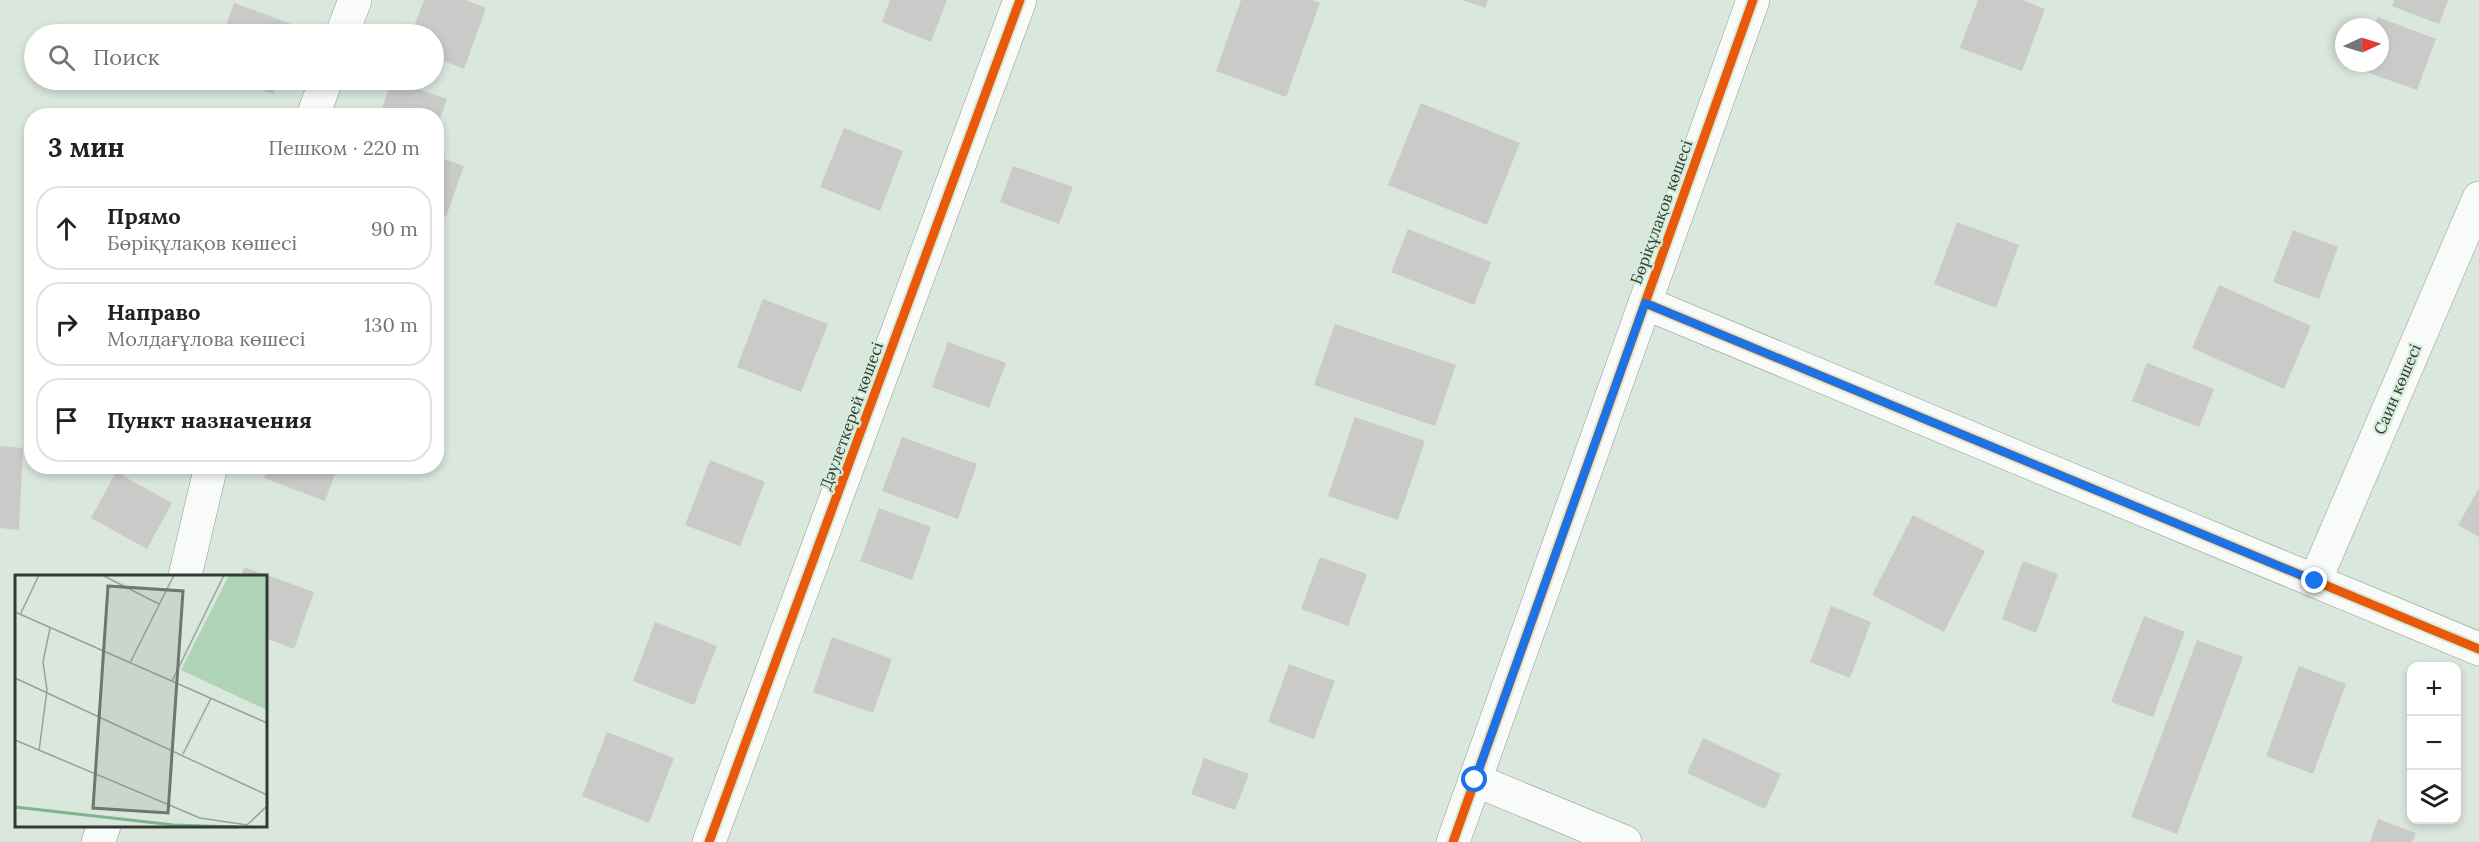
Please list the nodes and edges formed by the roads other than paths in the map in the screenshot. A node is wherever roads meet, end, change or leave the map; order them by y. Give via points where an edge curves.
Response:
1 (355, 0) edge
2 (1020, 0) edge
3 (1753, 0) edge
4 (346, 24) edge
5 (322, 90) edge
6 (316, 108) edge
7 (2479, 198) edge
8 (1645, 303) junction
9 (209, 474) edge
10 (185, 575) edge
11 (2315, 581) junction
12 (2479, 649) edge
13 (1475, 780) junction
14 (103, 827) edge
15 (98, 842) edge
16 (709, 842) edge
17 (1453, 842) edge
18 (1625, 842) edge

1 - 4 street
2 - 16 street, Дәулеткерей көшесі
3 - 8 street, Бөріқұлақов көшесі
5 - 6 street
7 - 11 street, Саин көшесі
8 - 11 street
8 - 13 street, Бөріқұлақов көшесі
9 - 10 street
11 - 12 street
13 - 17 street, Бөріқұлақов көшесі
13 - 18 street
14 - 15 street

